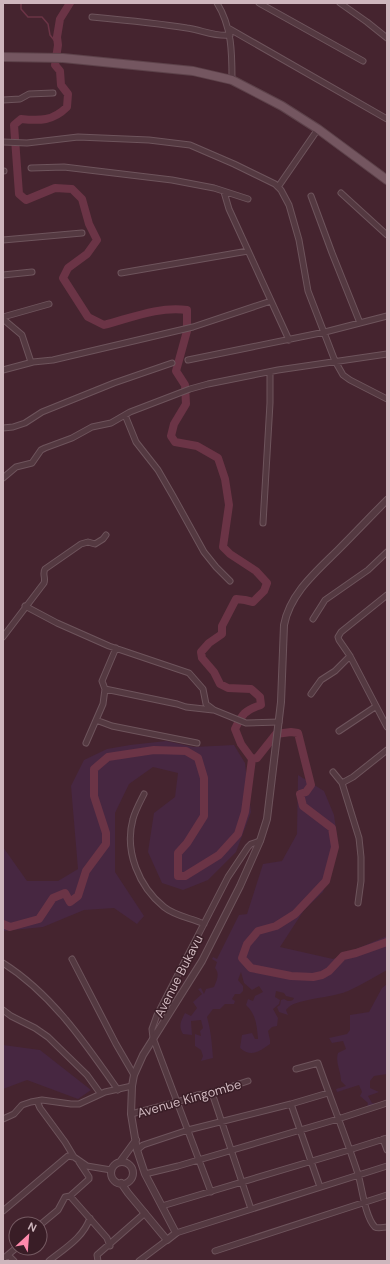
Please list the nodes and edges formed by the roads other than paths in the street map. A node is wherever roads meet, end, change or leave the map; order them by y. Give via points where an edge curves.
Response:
1 (217, 3) edge
2 (259, 3) edge
3 (340, 3) edge
4 (92, 17) dead end
5 (228, 28) junction
6 (230, 35) junction
7 (387, 38) edge
8 (3, 57) edge
9 (363, 61) dead end
10 (232, 80) junction
11 (53, 93) dead end
12 (3, 100) edge
13 (387, 119) edge
14 (318, 128) junction
15 (3, 142) edge
16 (31, 168) dead end
17 (387, 180) edge
18 (278, 187) junction
19 (224, 192) junction
20 (341, 193) dead end
21 (311, 196) dead end
22 (248, 199) dead end
23 (82, 233) dead end
24 (387, 235) edge
25 (3, 240) edge
26 (248, 251) junction
27 (32, 272) dead end
28 (121, 273) dead end
29 (3, 275) edge
30 (271, 302) junction
31 (49, 304) dead end
32 (387, 316) edge
33 (3, 318) edge
34 (360, 323) junction
35 (325, 332) junction
36 (289, 340) junction
37 (387, 354) edge
38 (188, 360) dead end
39 (334, 361) junction
40 (31, 362) junction
41 (172, 363) dead end
42 (3, 370) edge
43 (270, 372) junction
44 (387, 399) edge
45 (125, 415) junction
46 (3, 428) edge
47 (3, 478) edge
48 (387, 500) edge
49 (263, 523) dead end
50 (106, 535) dead end
51 (387, 552) edge
52 (230, 581) dead end
53 (387, 595) edge
54 (25, 606) junction
55 (313, 619) dead end
56 (3, 636) edge
57 (116, 648) junction
58 (350, 656) junction
59 (105, 689) junction
60 (312, 694) dead end
61 (376, 706) junction
62 (214, 710) junction
63 (387, 714) edge
64 (381, 718) junction
65 (96, 720) junction
66 (279, 724) junction
67 (387, 727) edge
68 (339, 731) dead end
69 (86, 743) dead end
70 (197, 743) dead end
71 (387, 750) edge
72 (333, 772) dead end
73 (342, 783) junction
74 (144, 794) dead end
75 (260, 840) junction
76 (358, 902) dead end
77 (204, 924) junction
78 (72, 959) dead end
79 (3, 963) edge
80 (3, 1010) edge
81 (154, 1038) junction
82 (296, 1068) dead end
83 (134, 1074) junction
84 (248, 1081) dead end
85 (132, 1086) junction
86 (118, 1090) junction
87 (100, 1093) junction
88 (212, 1093) junction
89 (328, 1093) junction
90 (37, 1101) junction
91 (177, 1102) junction
92 (387, 1103) edge
93 (291, 1104) junction
94 (131, 1114) junction
95 (3, 1119) edge
96 (338, 1119) junction
97 (221, 1121) junction
98 (188, 1130) junction
99 (300, 1130) junction
100 (385, 1138) edge
101 (136, 1140) junction
102 (137, 1150) junction
103 (349, 1150) junction
104 (387, 1150) edge
105 (231, 1151) junction
106 (139, 1156) junction
107 (76, 1159) junction
108 (199, 1160) junction
109 (120, 1162) junction
110 (311, 1162) junction
111 (387, 1166) edge
112 (111, 1170) junction
113 (132, 1172) junction
114 (145, 1174) junction
115 (358, 1175) junction
116 (242, 1182) junction
117 (121, 1183) junction
118 (320, 1187) junction
119 (211, 1192) junction
120 (387, 1195) edge
121 (70, 1196) junction
122 (364, 1202) junction
123 (162, 1206) junction
124 (251, 1209) junction
125 (3, 1211) edge
126 (145, 1213) junction
127 (48, 1218) edge
128 (90, 1218) junction
129 (387, 1227) edge
130 (176, 1233) junction
131 (167, 1240) junction
132 (110, 1246) junction
133 (215, 1251) dead end
134 (8, 1255) edge
135 (3, 1259) edge
136 (49, 1261) edge
137 (98, 1261) edge
138 (139, 1261) edge

1 - 5 street
2 - 9 street
3 - 7 street
4 - 6 street via 189,28 221,36
5 - 6 street
5 - 13 street
6 - 10 street
8 - 10 main road via 52,57 193,71
10 - 14 main road
11 - 12 street via 29,94 20,99
14 - 17 main road
14 - 18 street
15 - 18 street via 26,143 78,137 150,140 190,145
16 - 19 street via 64,167 172,180
18 - 35 street via 289,205 299,240 308,291
19 - 22 street
19 - 26 street via 228,210
20 - 24 street
21 - 34 street
23 - 25 street
26 - 28 street
26 - 30 street
27 - 29 street
30 - 36 street
30 - 40 street via 193,327 53,360
31 - 33 street
32 - 34 street
33 - 40 street via 22,335
34 - 35 street
35 - 36 street
35 - 39 street
36 - 38 street
37 - 39 street
39 - 43 street
39 - 44 street via 343,375
40 - 42 street
41 - 46 street via 42,412 25,423
43 - 45 street via 190,389
43 - 49 street
45 - 47 street via 111,423 92,427 72,438 44,448 32,463 16,467
45 - 52 street via 136,442 162,477 204,552
48 - 66 street via 311,577 298,592 286,613
50 - 54 street via 95,544 81,544 45,569 44,583
51 - 55 street via 368,570 325,600
53 - 58 street via 339,634 339,640
54 - 56 street
54 - 57 street via 57,623
57 - 59 street via 102,681
57 - 62 street via 190,674 203,689 206,704
58 - 60 street via 321,680
58 - 61 street
59 - 62 street via 186,707
59 - 65 street via 103,704
61 - 64 street
61 - 68 street
62 - 66 street via 246,723
63 - 64 street
64 - 67 street
65 - 69 street
65 - 70 street via 112,726
66 - 75 street via 267,819
71 - 73 street
72 - 73 street
73 - 76 street via 359,838 361,881
74 - 77 street via 133,820 131,834 132,860 141,881 165,908
75 - 77 street, Avenue Bukavu via 248,847 228,877
75 - 81 street via 240,886 202,960
77 - 81 street, Avenue Bukavu via 157,1014 152,1029
78 - 83 street
79 - 86 street via 36,988 58,1010
80 - 87 street via 48,1037 87,1075
81 - 83 street
81 - 91 street, Avenue Bukavu
82 - 89 street via 318,1063
83 - 85 street
84 - 88 street, Avenue Kingombe
85 - 86 street
85 - 94 street
86 - 87 street
87 - 90 street via 79,1104
88 - 91 street, Avenue Kingombe via 196,1095
88 - 97 street
89 - 93 street
89 - 96 street
90 - 95 street via 22,1105 14,1114
90 - 107 street
91 - 94 street, Avenue Kingombe
91 - 98 street, Avenue Bukavu
92 - 96 street
93 - 97 street
93 - 99 street
94 - 101 street
96 - 99 street
96 - 103 street
97 - 98 street
97 - 105 street
98 - 102 street via 143,1145
98 - 108 street, Avenue Bukavu
99 - 105 street
99 - 110 street
100 - 103 street
100 - 104 street
101 - 102 street
101 - 109 street
102 - 106 street
103 - 110 street
103 - 115 street
105 - 108 street
105 - 116 street
106 - 113 street
106 - 114 street
107 - 112 street via 87,1166
107 - 121 street via 89,1179
107 - 125 street via 67,1156
108 - 114 street
108 - 119 street, Avenue Bukavu
109 - 112 street
109 - 113 street via 127,1164
110 - 116 street
110 - 118 street
111 - 115 street
112 - 117 street via 114,1179
113 - 114 street
113 - 117 street via 128,1181
114 - 123 street
115 - 118 street
115 - 122 street
116 - 119 street
116 - 124 street
117 - 126 street
118 - 124 street
119 - 123 street
120 - 122 street
121 - 127 street via 65,1197 58,1210
121 - 128 street
122 - 129 street via 375,1226
122 - 133 street
123 - 130 street
124 - 130 street
126 - 131 street
126 - 132 street
128 - 132 street via 107,1238
128 - 136 street via 81,1235
130 - 131 street
131 - 138 street
132 - 137 street via 97,1256
134 - 135 street

